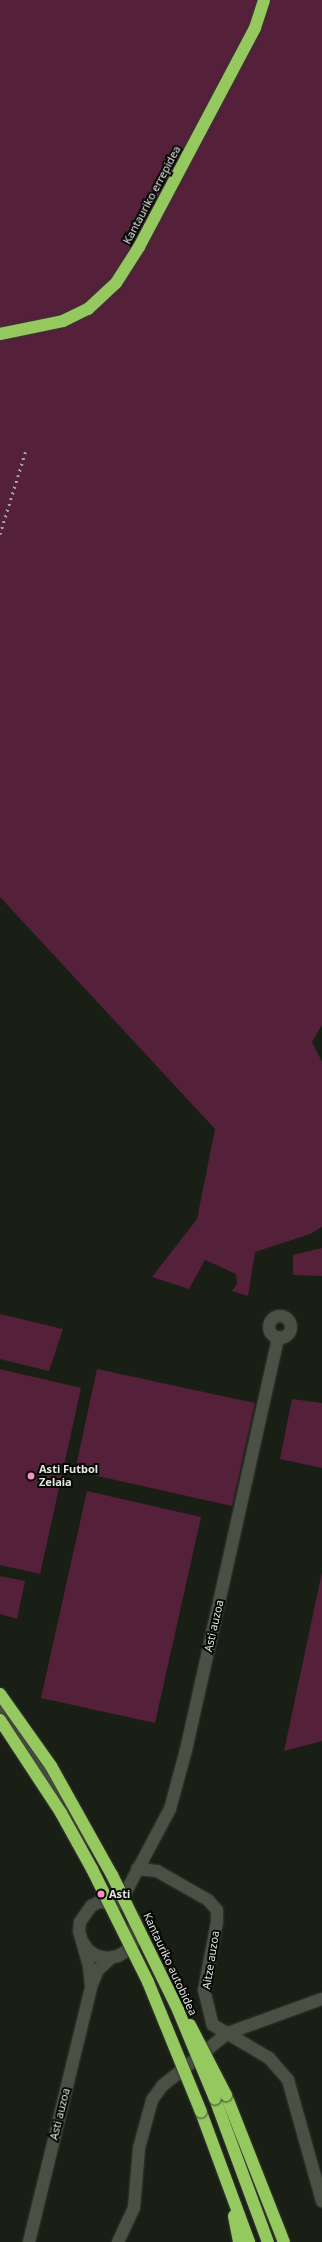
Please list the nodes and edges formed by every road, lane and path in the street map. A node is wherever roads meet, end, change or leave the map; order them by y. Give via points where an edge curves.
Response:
1 (264, 0) edge
2 (0, 334) edge
3 (278, 1338) dead end
4 (0, 1694) edge
5 (0, 1710) edge
6 (0, 1720) edge
7 (137, 1869) junction
8 (101, 1879) junction
9 (129, 1883) junction
10 (114, 1902) junction
11 (91, 1906) junction
12 (82, 1941) junction
13 (112, 1957) junction
14 (91, 1987) junction
15 (322, 1999) edge
16 (228, 2033) junction
17 (220, 2097) junction
18 (225, 2174) junction
19 (322, 2201) edge
20 (29, 2242) edge
21 (118, 2242) edge
22 (239, 2242) edge
23 (249, 2242) edge
24 (268, 2242) edge
25 (284, 2242) edge

1 - 2 highway, Kantauriko errepidea via 255,28 139,247 116,283 88,309 63,321
3 - 7 street, Asti auzoa via 186,1750 170,1809
4 - 17 highway, Kantauriko autobidea, bridge via 26,1729 74,1804 178,2010 196,2032
5 - 8 street via 72,1818
6 - 18 highway, bridge via 61,1813 99,1882 148,1982
7 - 9 street, Asti auzoa
7 - 16 street, Aitze auzoa via 157,1871 208,1900 216,1910 217,1922 204,1990 213,2025
8 - 9 street
8 - 10 street
8 - 11 street
9 - 10 street, Asti auzoa
10 - 11 street
10 - 13 street via 129,1910 136,1930 134,1941 128,1950
11 - 12 street via 80,1922
12 - 13 street via 88,1950 97,1956
12 - 14 street, Asti auzoa
13 - 14 street, Asti auzoa via 98,1970
14 - 20 street, Asti auzoa
15 - 16 street
16 - 19 street, Aitze auzoa via 269,2058 288,2080
16 - 21 street via 162,2086 152,2100 139,2148 134,2208
17 - 24 highway
17 - 25 highway
18 - 22 highway
18 - 23 highway

